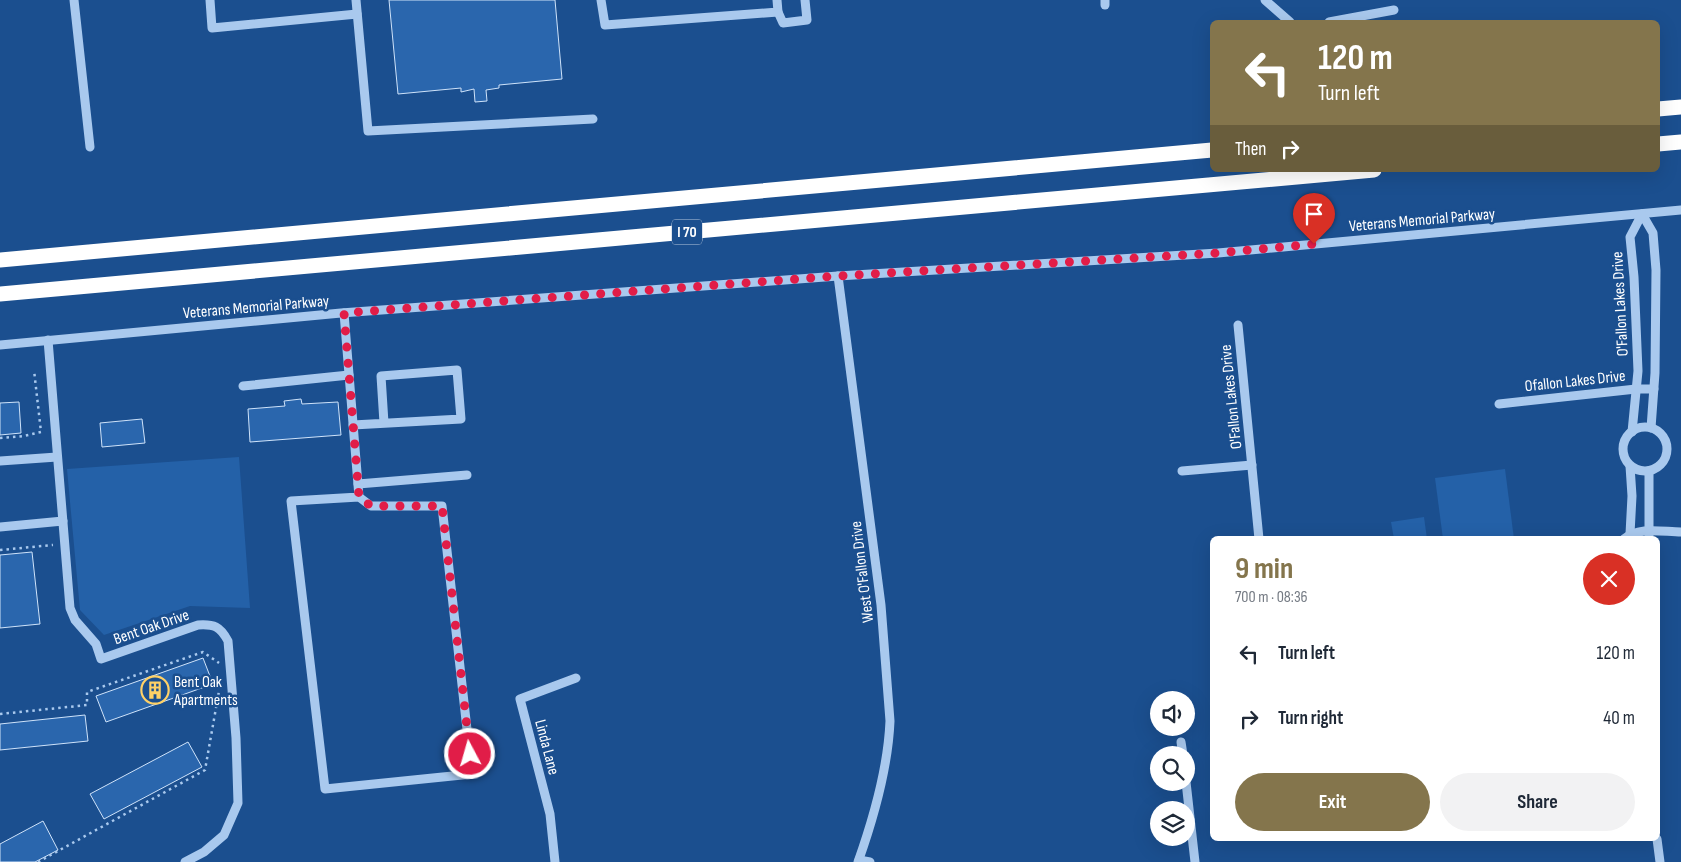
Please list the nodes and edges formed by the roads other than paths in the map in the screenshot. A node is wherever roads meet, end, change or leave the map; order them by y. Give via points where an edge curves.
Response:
1 (74, 0) edge
2 (210, 0) edge
3 (356, 0) edge
4 (601, 0) edge
5 (777, 0) edge
6 (805, 0) edge
7 (1265, 0) edge
8 (1394, 10) dead end
9 (778, 12) junction
10 (357, 14) junction
11 (1288, 20) edge
12 (1339, 20) edge
13 (1681, 107) edge
14 (1660, 110) edge
15 (593, 119) dead end
16 (1681, 142) edge
17 (1660, 144) edge
18 (90, 147) dead end
19 (1210, 150) edge
20 (1352, 172) edge
21 (1681, 210) edge
22 (1642, 214) junction
23 (0, 260) edge
24 (838, 276) junction
25 (0, 294) edge
26 (344, 313) junction
27 (1238, 325) dead end
28 (48, 340) junction
29 (0, 345) edge
30 (349, 375) junction
31 (243, 386) dead end
32 (1636, 389) junction
33 (1654, 389) junction
34 (1499, 404) dead end
35 (384, 423) junction
36 (353, 425) junction
37 (1651, 428) junction
38 (1632, 432) junction
39 (57, 457) junction
40 (0, 461) edge
41 (1252, 465) junction
42 (1630, 466) junction
43 (1182, 471) dead end
44 (1649, 471) junction
45 (467, 475) dead end
46 (358, 484) junction
47 (359, 497) junction
48 (62, 521) junction
49 (0, 527) edge
50 (1681, 532) edge
51 (1650, 535) edge
52 (1259, 536) edge
53 (1627, 536) edge
54 (576, 678) dead end
55 (1181, 742) dead end
56 (1182, 746) edge
57 (1187, 791) edge
58 (1657, 841) edge
59 (859, 861) edge
60 (185, 862) edge
61 (555, 862) edge
62 (870, 862) edge
63 (1195, 862) edge
64 (1660, 862) edge

1 - 18 street
2 - 10 street via 212,28
3 - 10 street
4 - 9 street via 605,25
5 - 9 street
6 - 9 street via 807,20 783,23
7 - 11 street
8 - 12 street
10 - 15 street via 368,131
13 - 14 highway
16 - 17 highway
19 - 23 highway, I 70
20 - 25 highway, I 70
21 - 22 street, Veterans Memorial Parkway
22 - 24 street, Veterans Memorial Parkway via 1218,253
22 - 32 street, O'Fallon Lakes Drive via 1630,237 1637,343
22 - 33 street, O'Fallon Lakes Drive via 1653,232 1656,270
24 - 26 street, Veterans Memorial Parkway
24 - 59 street, West O'Fallon Drive via 881,605 890,720 880,792
26 - 28 street, Veterans Memorial Parkway
26 - 30 street
27 - 41 street, O'Fallon Lakes Drive
28 - 29 street, Veterans Memorial Parkway
28 - 39 street, Bent Oak Drive
30 - 31 street
30 - 36 street
32 - 33 street, Ofallon Lakes Drive
32 - 34 street, Ofallon Lakes Drive
32 - 38 street, O'Fallon Lakes Drive
33 - 37 street, O'Fallon Lakes Drive
35 - 35 street via 461,419 457,370 382,376
35 - 36 street
36 - 46 street
37 - 38 street
37 - 44 street via 1662,436 1666,449 1662,463
38 - 42 street, O'Fallon Lakes Drive via 1623,448
39 - 40 street
39 - 48 street, Bent Oak Drive
41 - 43 street, O'Fallon Lakes Drive
41 - 52 street, O'Fallon Lakes Drive
42 - 44 street
42 - 53 street, O'Fallon Lakes Drive via 1632,496
44 - 51 street
45 - 46 street
46 - 47 street
47 - 47 street via 291,502 325,790 472,774 442,506 371,506
48 - 49 street
48 - 60 street, Bent Oak Drive via 70,608 75,620 96,644 101,659 198,625 211,624 223,631 228,641 238,803 224,835 204,852
50 - 51 street, O'Fallon Lakes Drive
51 - 53 street, O'Fallon Lakes Drive via 1637,531
54 - 61 street, Linda Lane via 520,699 550,814
55 - 56 street
57 - 63 street
58 - 64 street
59 - 62 street

